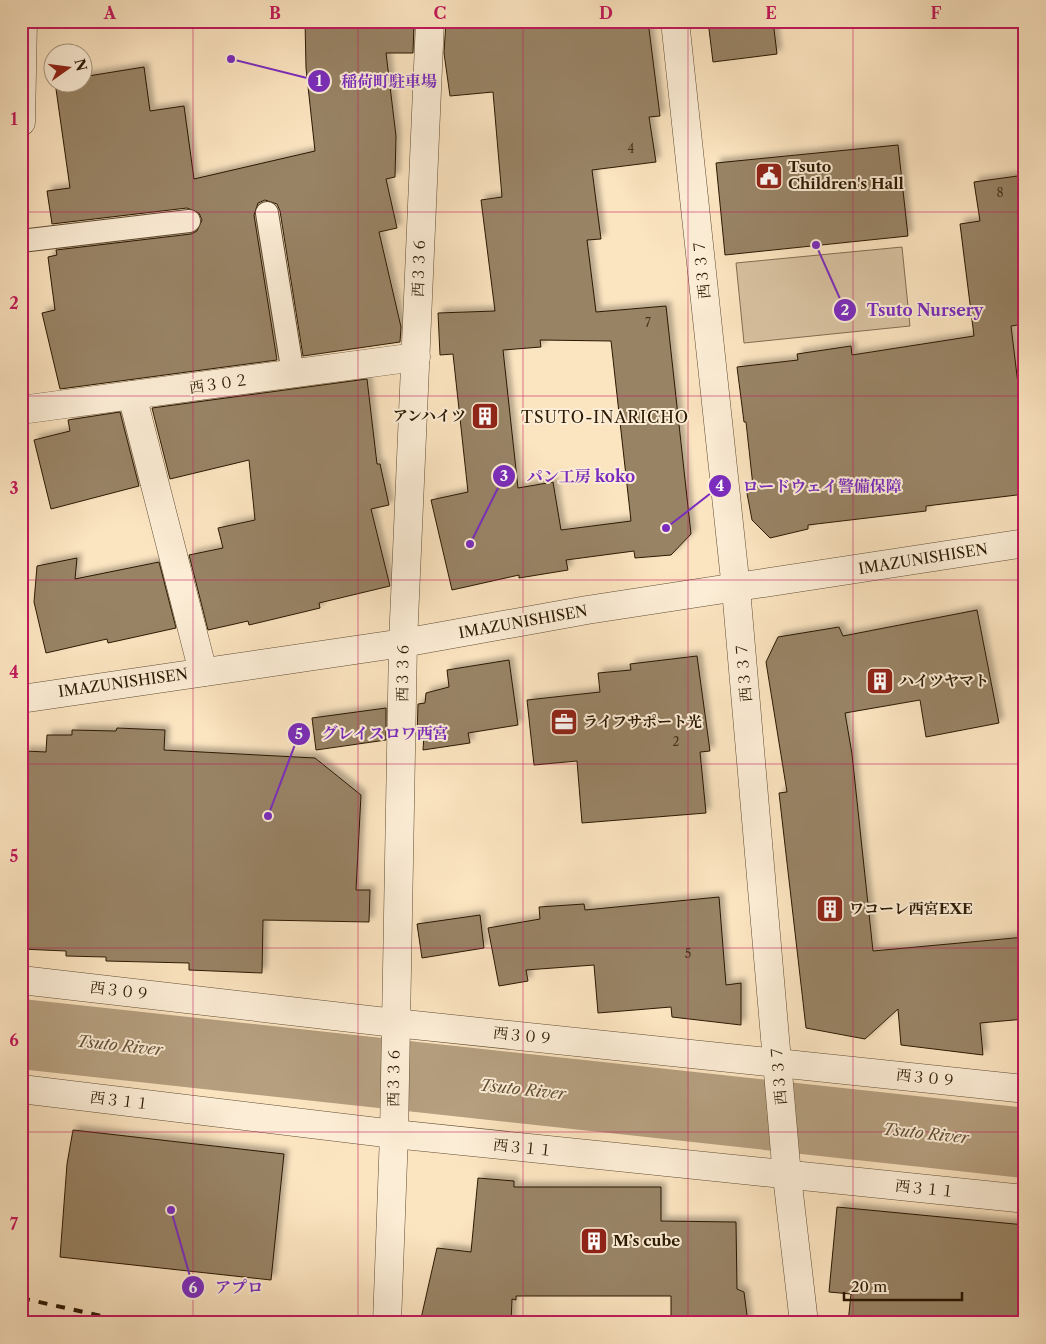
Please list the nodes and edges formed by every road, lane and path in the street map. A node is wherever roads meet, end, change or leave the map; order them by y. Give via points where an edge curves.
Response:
1 (23, 21) edge
2 (430, 21) edge
3 (675, 21) edge
4 (21, 122) edge
5 (267, 213) dead end
6 (189, 221) dead end
7 (21, 241) edge
8 (416, 357) junction
9 (293, 374) junction
10 (132, 395) junction
11 (21, 410) edge
12 (1025, 543) edge
13 (736, 589) junction
14 (403, 643) junction
15 (203, 672) junction
16 (21, 698) edge
17 (21, 980) edge
18 (395, 1023) junction
19 (778, 1062) junction
20 (21, 1089) edge
21 (1025, 1089) edge
22 (394, 1134) junction
23 (786, 1164) junction
24 (1025, 1199) edge
25 (387, 1323) edge
26 (804, 1323) edge

1 - 4 street
2 - 8 street, 西３３６
3 - 13 street, 西３３７
5 - 9 lane
6 - 7 lane
8 - 9 street, 西３０２
8 - 14 street, 西３３６
9 - 10 street, 西３０２
10 - 11 street, 西３０２
10 - 15 street
12 - 13 street, IMAZUNISHISEN
13 - 14 street, IMAZUNISHISEN via 587,610
13 - 19 street, 西３３７
14 - 15 street, IMAZUNISHISEN
14 - 18 street, 西３３６
15 - 16 street, IMAZUNISHISEN
17 - 18 street, 西３０９
18 - 19 street, 西３０９
18 - 22 street, 西３３６
19 - 21 street, 西３０９
19 - 23 street, 西３３７
20 - 22 street, 西３１１
22 - 23 street, 西３１１
22 - 25 street, 西３３６
23 - 24 street, 西３１１
23 - 26 street, 西３３７

